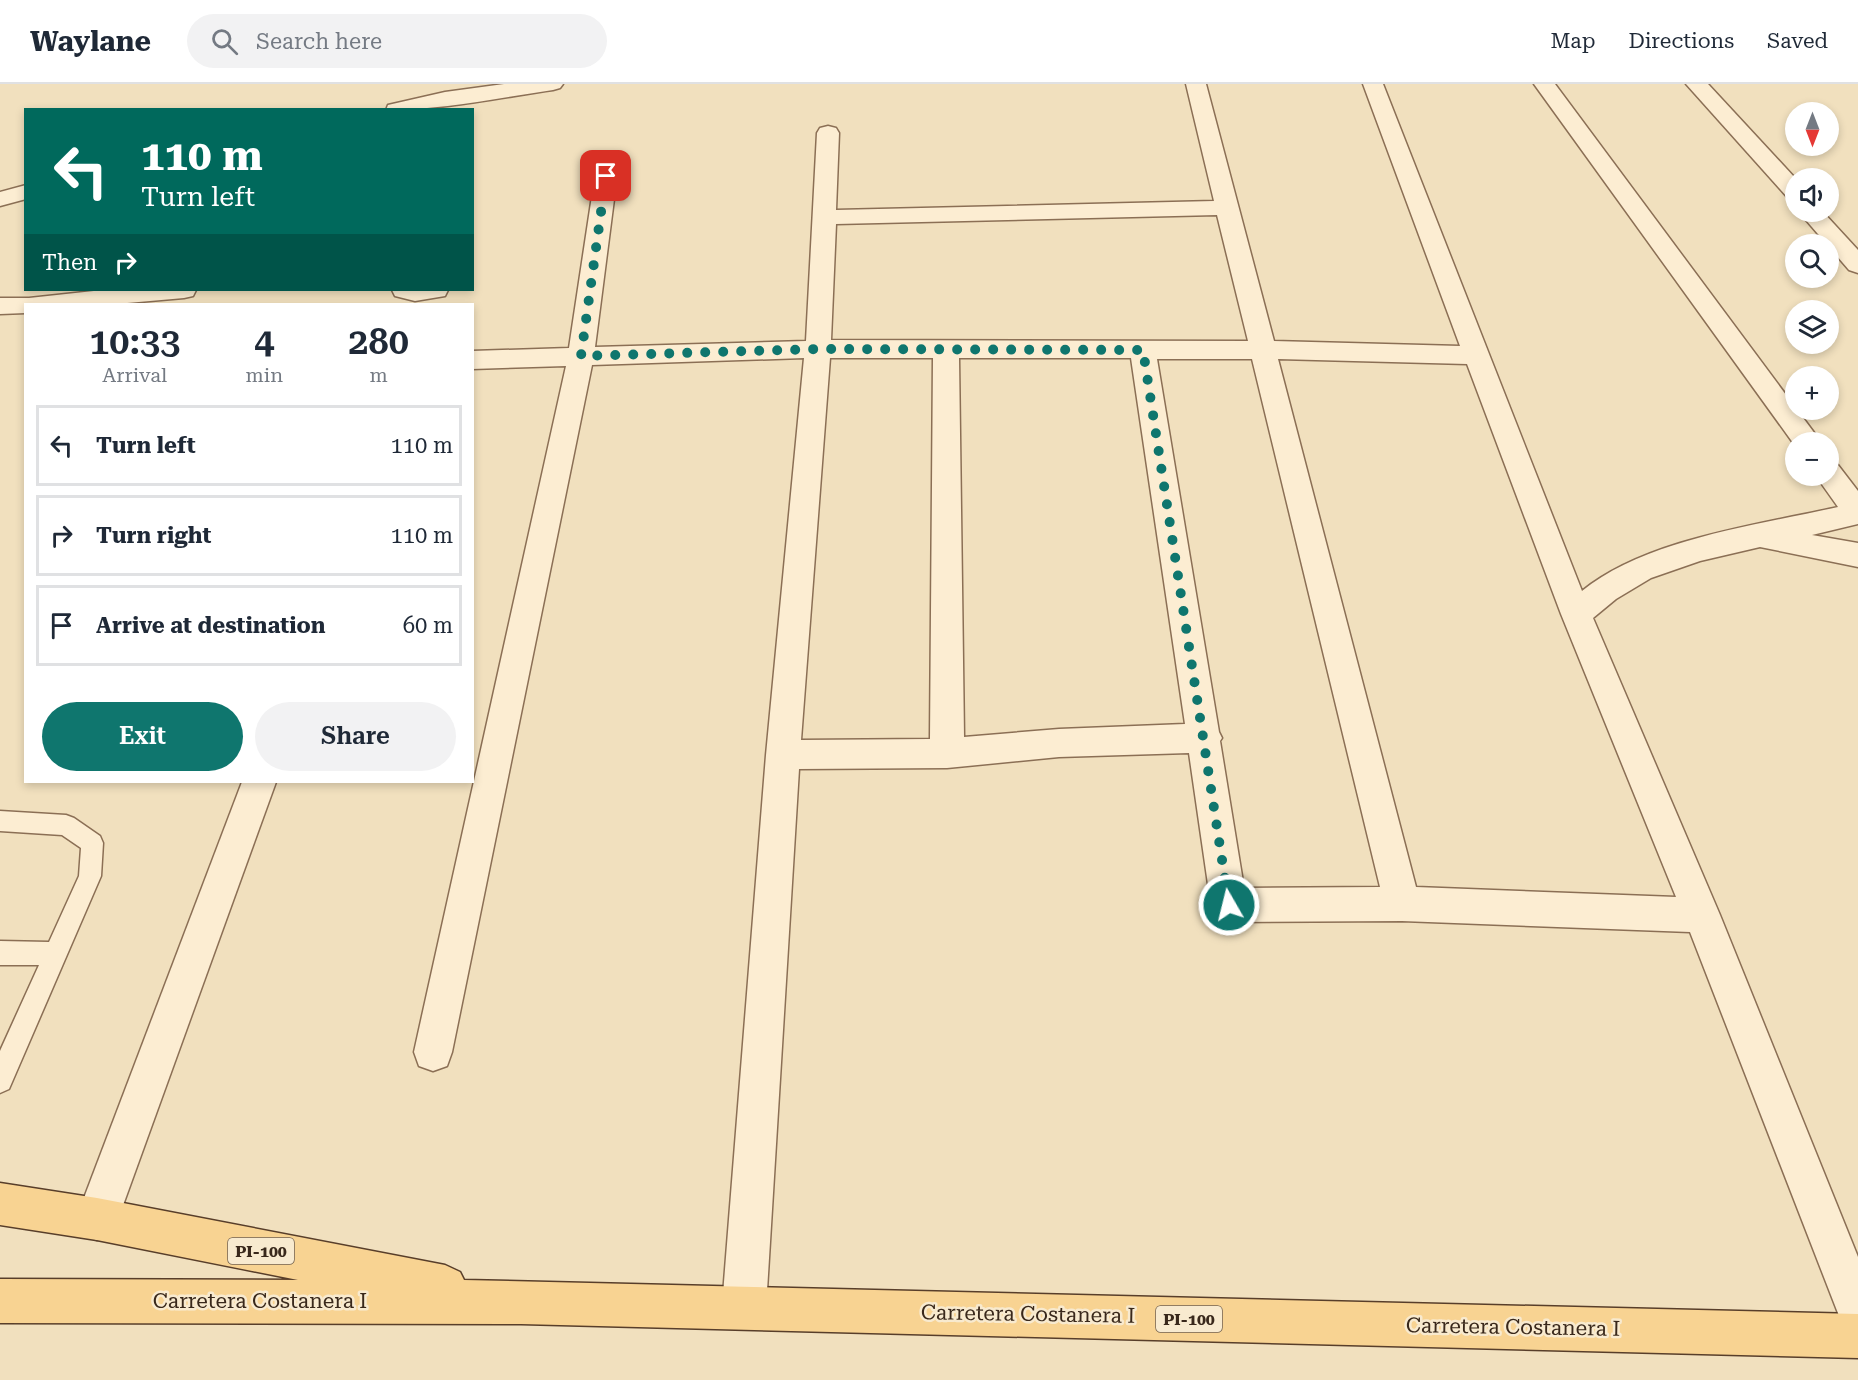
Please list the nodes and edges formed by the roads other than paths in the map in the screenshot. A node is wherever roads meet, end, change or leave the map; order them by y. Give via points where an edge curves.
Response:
1 (553, 84) edge
2 (1196, 84) edge
3 (1373, 84) edge
4 (1544, 84) edge
5 (1696, 84) edge
6 (404, 108) edge
7 (828, 133) dead end
8 (606, 176) dead end
9 (1785, 182) edge
10 (24, 193) edge
11 (0, 199) edge
12 (1227, 208) junction
13 (824, 217) junction
14 (1820, 222) edge
15 (1858, 265) edge
16 (173, 291) edge
17 (410, 291) edge
18 (426, 291) edge
19 (46, 303) edge
20 (24, 305) edge
21 (0, 306) edge
22 (818, 349) junction
23 (946, 349) junction
24 (1143, 350) junction
25 (1263, 350) junction
26 (1476, 355) junction
27 (581, 356) junction
28 (474, 360) edge
29 (1800, 432) edge
30 (1838, 486) edge
31 (1858, 512) edge
32 (1758, 536) junction
33 (1858, 555) edge
34 (1576, 614) junction
35 (1205, 738) junction
36 (947, 753) junction
37 (783, 755) junction
38 (259, 783) edge
39 (0, 821) edge
40 (1402, 904) junction
41 (1702, 915) junction
42 (0, 952) edge
43 (56, 954) junction
44 (433, 1052) dead end
45 (0, 1080) edge
46 (0, 1204) edge
47 (97, 1219) junction
48 (0, 1301) edge
49 (521, 1302) junction
50 (744, 1307) junction
51 (1858, 1311) edge
52 (1858, 1336) edge

1 - 6 street via 445,98
2 - 12 street
3 - 26 street
4 - 29 street
5 - 9 street
7 - 13 street
8 - 27 street
10 - 11 street
12 - 13 street
12 - 25 street
13 - 22 street
14 - 15 street
16 - 19 street
17 - 18 street
20 - 21 street
22 - 23 street
22 - 27 street
22 - 37 street
23 - 24 street
23 - 36 street
24 - 25 street
24 - 35 street
25 - 26 street
25 - 40 street
26 - 34 street
27 - 28 street
27 - 44 street
30 - 31 street
31 - 32 street
32 - 33 street
32 - 34 street via 1698,550 1640,570 1605,590
34 - 41 street
35 - 36 street via 1059,743
35 - 40 street via 1229,905
36 - 37 street
37 - 50 street
38 - 47 street
39 - 43 lane via 66,825 92,843 90,876
40 - 41 street
41 - 51 street
42 - 43 lane
43 - 45 lane
46 - 47 main road, Carretera Costanera I / PI-100
47 - 49 main road, Carretera Costanera I / PI-100
48 - 49 main road, Carretera Costanera I / PI-100
49 - 50 main road, Carretera Costanera I / PI-100
50 - 52 main road, Carretera Costanera I / PI-100

